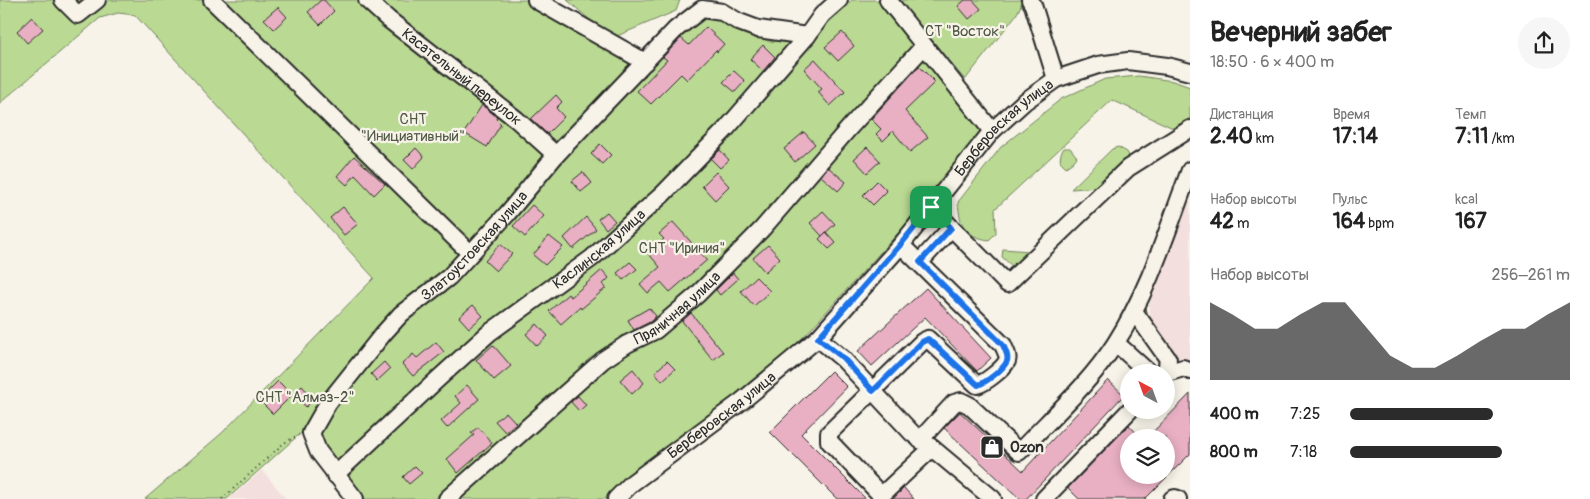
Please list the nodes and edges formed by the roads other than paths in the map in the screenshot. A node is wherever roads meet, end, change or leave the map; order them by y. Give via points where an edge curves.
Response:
1 (63, 0) edge
2 (97, 0) edge
3 (212, 0) edge
4 (367, 0) edge
5 (536, 0) edge
6 (839, 0) edge
7 (888, 0) edge
8 (1030, 0) edge
9 (807, 36) junction
10 (924, 46) junction
11 (645, 62) junction
12 (1190, 72) edge
13 (1056, 79) junction
14 (1190, 129) edge
15 (992, 131) junction
16 (556, 155) junction
17 (1190, 170) edge
18 (931, 207) junction
19 (951, 228) junction
20 (901, 244) junction
21 (470, 253) junction
22 (920, 262) junction
23 (1134, 311) junction
24 (818, 338) junction
25 (1116, 343) junction
26 (1139, 364) edge
27 (1168, 364) edge
28 (1175, 370) edge
29 (1190, 371) edge
30 (873, 391) junction
31 (1122, 419) edge
32 (926, 444) junction
33 (335, 475) junction
34 (1053, 496) edge
35 (355, 499) edge
36 (446, 499) edge
37 (616, 499) edge
38 (993, 499) edge
39 (1172, 499) edge
40 (1178, 499) edge

1 - 2 street via 78,15
3 - 21 street
4 - 16 street, Касательный переулок
5 - 11 street
6 - 9 street, Каслинская улица via 822,15
7 - 10 street
8 - 13 street
9 - 11 street, Златоустовская улица via 758,29 722,12 702,9 676,29
9 - 33 street, Каслинская улица via 727,128 663,194 592,258 489,333
10 - 15 street
10 - 36 street, Пряничная улица via 762,229 698,295 656,330 603,360
11 - 16 street, Златоустовская улица
12 - 13 street, Берберовская улица via 1128,61 1098,65
13 - 15 street, Берберовская улица
14 - 19 street via 1128,168 1007,284
15 - 18 street, Берберовская улица
16 - 21 street, Златоустовская улица
17 - 23 street
18 - 19 street
18 - 20 street, Берберовская улица
19 - 22 street
20 - 22 street
20 - 24 street, Берберовская улица
21 - 33 street, Златоустовская улица via 450,277 401,314 328,403 311,433 318,451
22 - 30 street via 1003,345 1006,362 985,383 978,385 928,339
23 - 25 street
23 - 27 street via 1168,359
24 - 30 street via 843,358
24 - 37 street, Берберовская улица via 742,401 632,483
25 - 26 street
25 - 32 street via 1098,369 1019,452 961,401 954,403
28 - 29 street via 1183,368
30 - 32 street
30 - 32 street via 829,432 829,441 877,491 884,492
31 - 34 street
32 - 38 street
33 - 35 street
39 - 40 street

